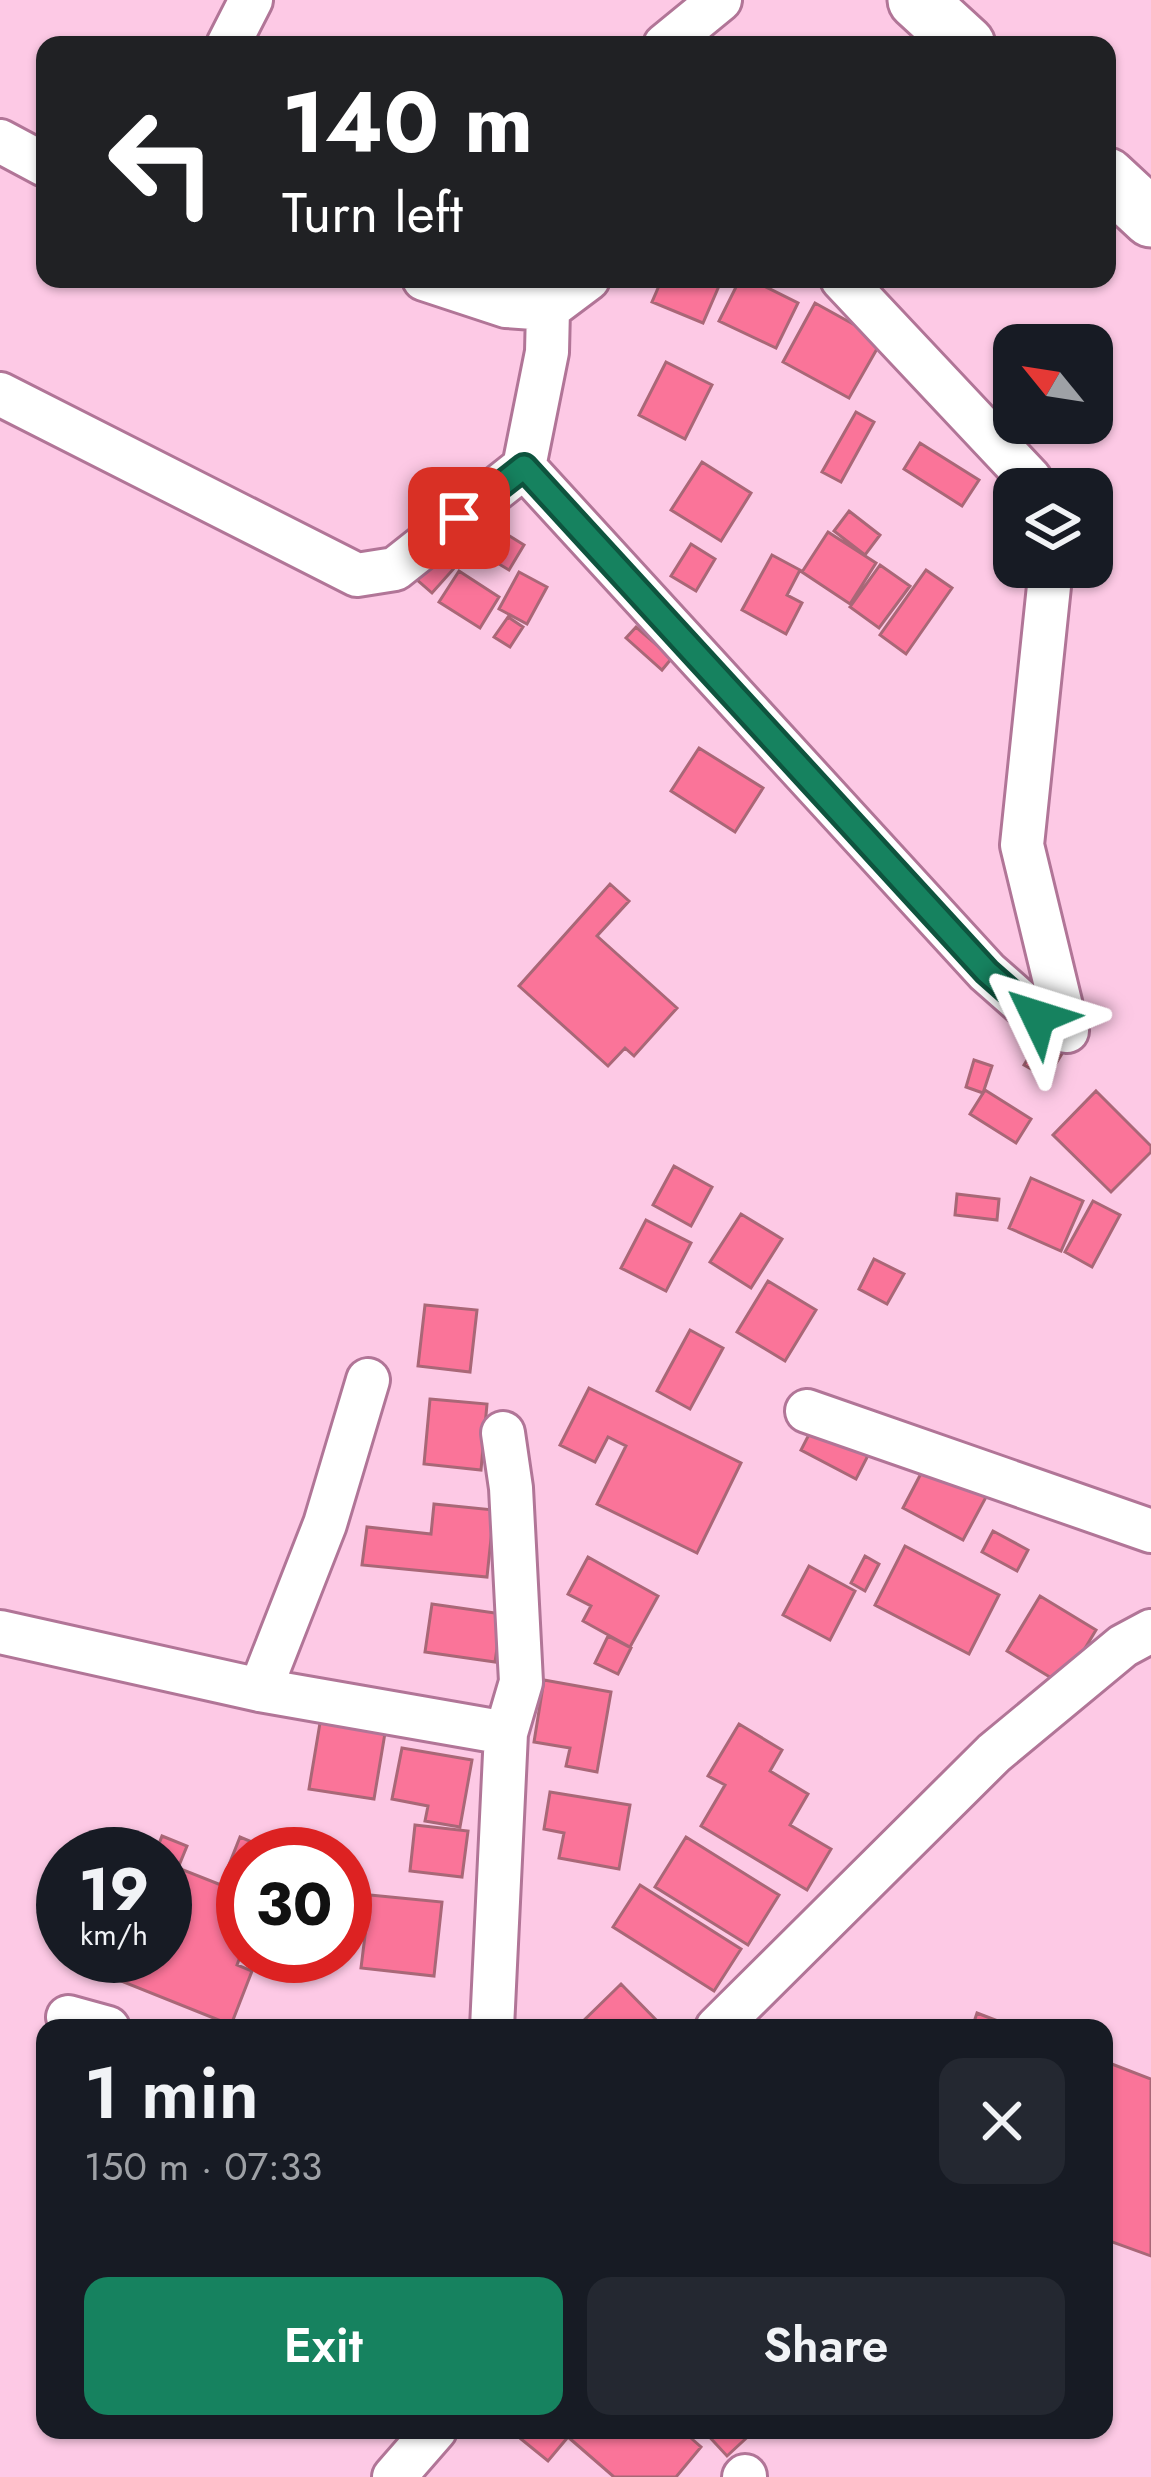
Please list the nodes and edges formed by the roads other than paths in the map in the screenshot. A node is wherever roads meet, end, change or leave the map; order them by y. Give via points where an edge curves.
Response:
1 (251, 0) edge
2 (720, 0) edge
3 (917, 0) edge
4 (233, 36) edge
5 (676, 36) edge
6 (956, 36) edge
7 (0, 141) edge
8 (36, 160) edge
9 (1116, 185) edge
10 (1151, 218) edge
11 (451, 288) edge
12 (576, 288) edge
13 (850, 288) edge
14 (548, 309) junction
15 (0, 394) edge
16 (524, 467) junction
17 (1020, 468) edge
18 (1049, 588) edge
19 (368, 1380) dead end
20 (807, 1411) dead end
21 (503, 1433) dead end
22 (1151, 1531) edge
23 (1151, 1631) edge
24 (0, 1632) edge
25 (260, 1690) junction
26 (506, 1732) junction
27 (492, 2019) edge
28 (726, 2019) edge
29 (427, 2439) edge
30 (394, 2477) edge

1 - 4 street
2 - 5 street
3 - 6 street
7 - 8 street
9 - 10 street
11 - 14 street
12 - 14 street
13 - 17 street
14 - 16 street via 548,352
15 - 16 street via 357,575 395,569
16 - 18 street via 987,972 1067,1031 1022,844
19 - 25 street via 325,1524
20 - 22 street
21 - 26 street via 521,1682
23 - 28 street via 994,1754
24 - 25 street
25 - 26 street
26 - 27 street
29 - 30 street

